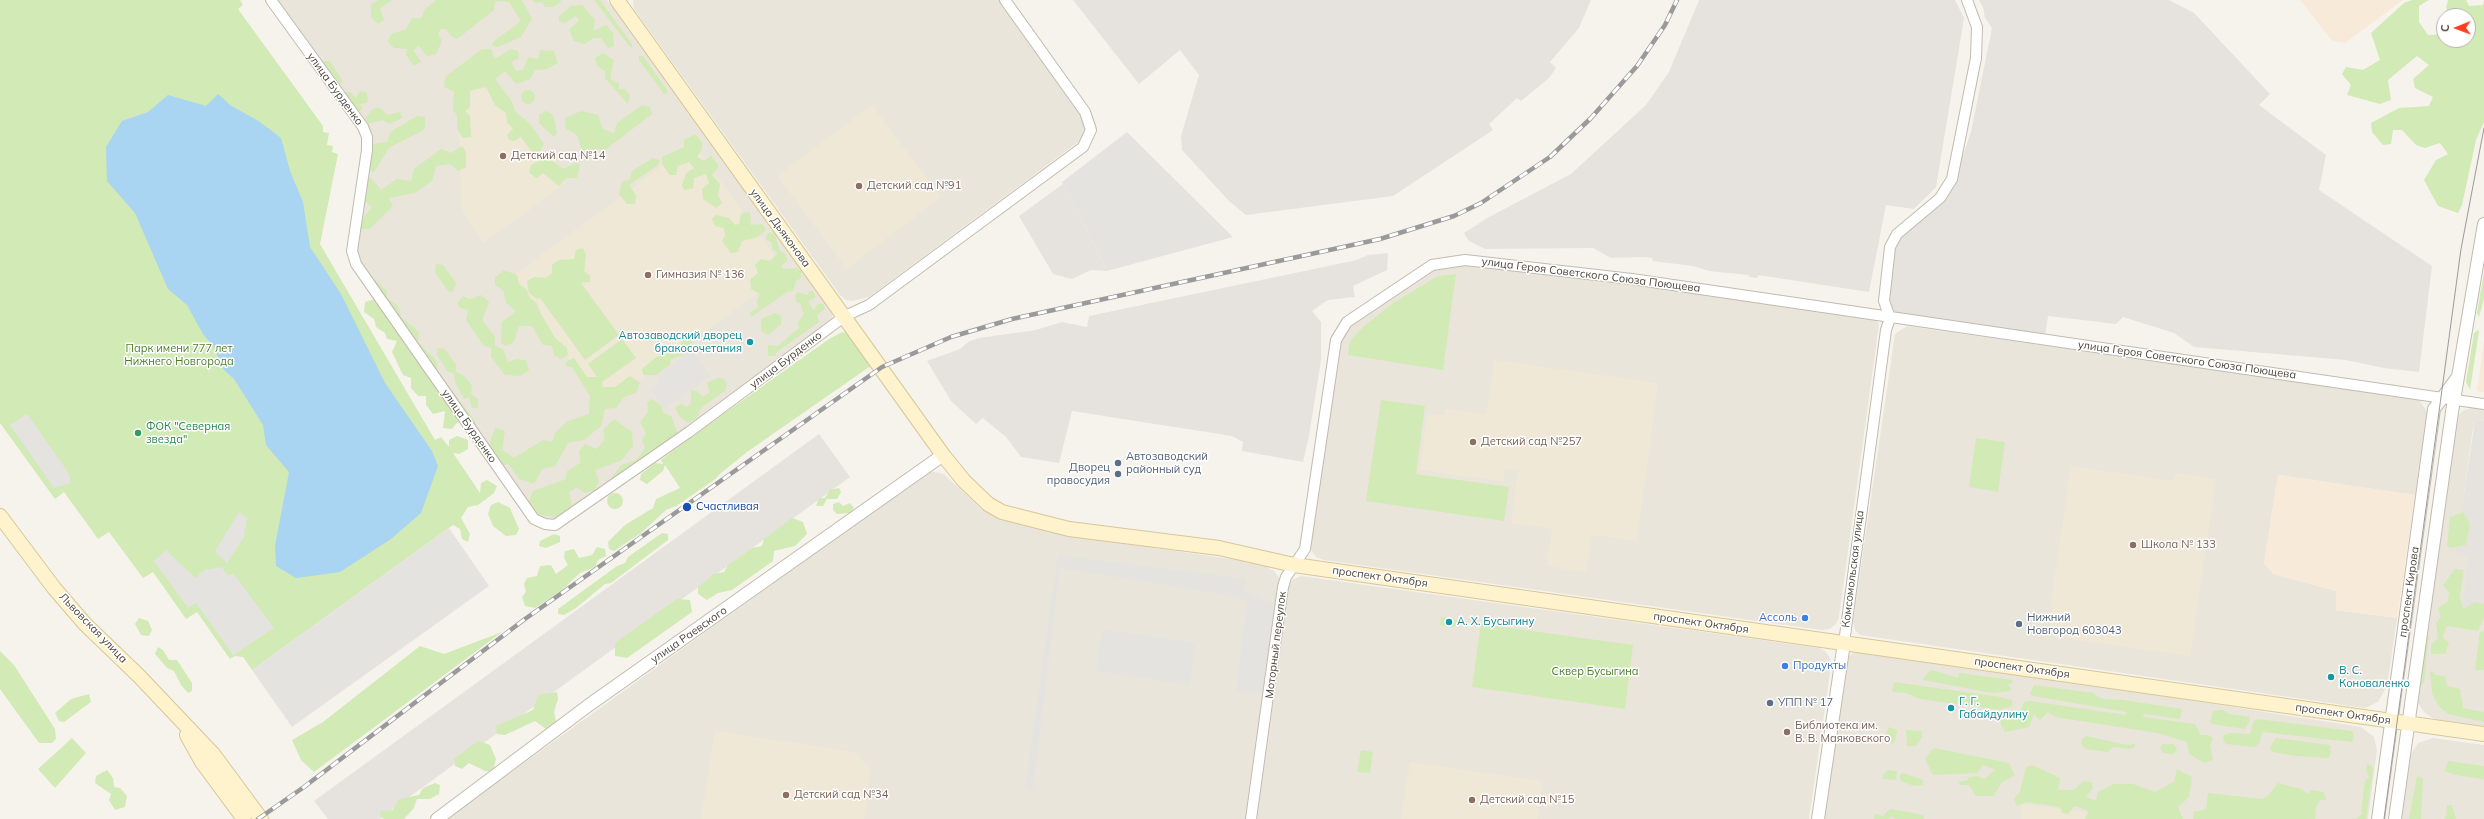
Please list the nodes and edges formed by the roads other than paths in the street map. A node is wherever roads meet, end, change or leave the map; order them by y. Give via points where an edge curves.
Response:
1 (271, 0) edge
2 (617, 0) edge
3 (1005, 0) edge
4 (1967, 0) edge
5 (2484, 224) edge
6 (845, 316) junction
7 (1890, 318) junction
8 (1332, 358) joint
9 (2460, 374) junction
10 (2441, 398) junction
11 (2454, 400) junction
12 (2484, 404) edge
13 (944, 455) junction
14 (0, 516) edge
15 (1294, 565) junction
16 (1844, 643) junction
17 (177, 717) junction
18 (2391, 721) junction
19 (2408, 723) junction
20 (2484, 734) edge
21 (244, 819) edge
22 (262, 819) edge
23 (437, 819) edge
24 (1251, 819) edge
25 (1818, 819) edge
26 (2378, 819) edge
27 (2395, 819) edge

1 - 6 street, улица Бурденко via 363,127 367,137 368,150 352,251 356,264 534,519 556,525 565,520
2 - 6 main road, улица Дьяконова
3 - 6 street, улица Бурденко via 1085,112 1091,130 1084,147 869,305
4 - 7 street via 1977,27 1976,58 1952,179 1940,198 1897,234 1890,247 1884,301
5 - 9 street, проспект Кирова
6 - 13 main road, улица Дьяконова
7 - 8 street, улица Героя Советского Союза Поющева via 1632,279 1505,263 1454,260 1432,265 1347,322 1336,340
7 - 10 street, улица Героя Советского Союза Поющева
7 - 16 street, Комсомольская улица via 1874,410
8 - 15 street, Моторный переулок via 1304,549
9 - 10 street, проспект Кирова
9 - 11 street, проспект Кирова
10 - 11 street, улица Героя Советского Союза Поющева
10 - 18 street, проспект Кирова via 2434,409
11 - 12 street, улица Героя Советского Союза Поющева
11 - 19 street, проспект Кирова
13 - 15 main road, проспект Октября via 964,481 988,504 1016,517 1094,533 1219,548
13 - 23 street, улица Раевского via 606,694
14 - 17 main road, Львовская улица via 80,618
15 - 16 main road, проспект Октября
15 - 24 street, Моторный переулок via 1283,587
16 - 18 main road, проспект Октября
16 - 25 street, Комсомольская улица
17 - 21 main road, Львовская улица via 202,762
17 - 22 main road, Львовская улица via 213,754
18 - 19 main road, проспект Октября
18 - 26 street, проспект Кирова
19 - 20 main road, проспект Октября
19 - 27 street, проспект Кирова

